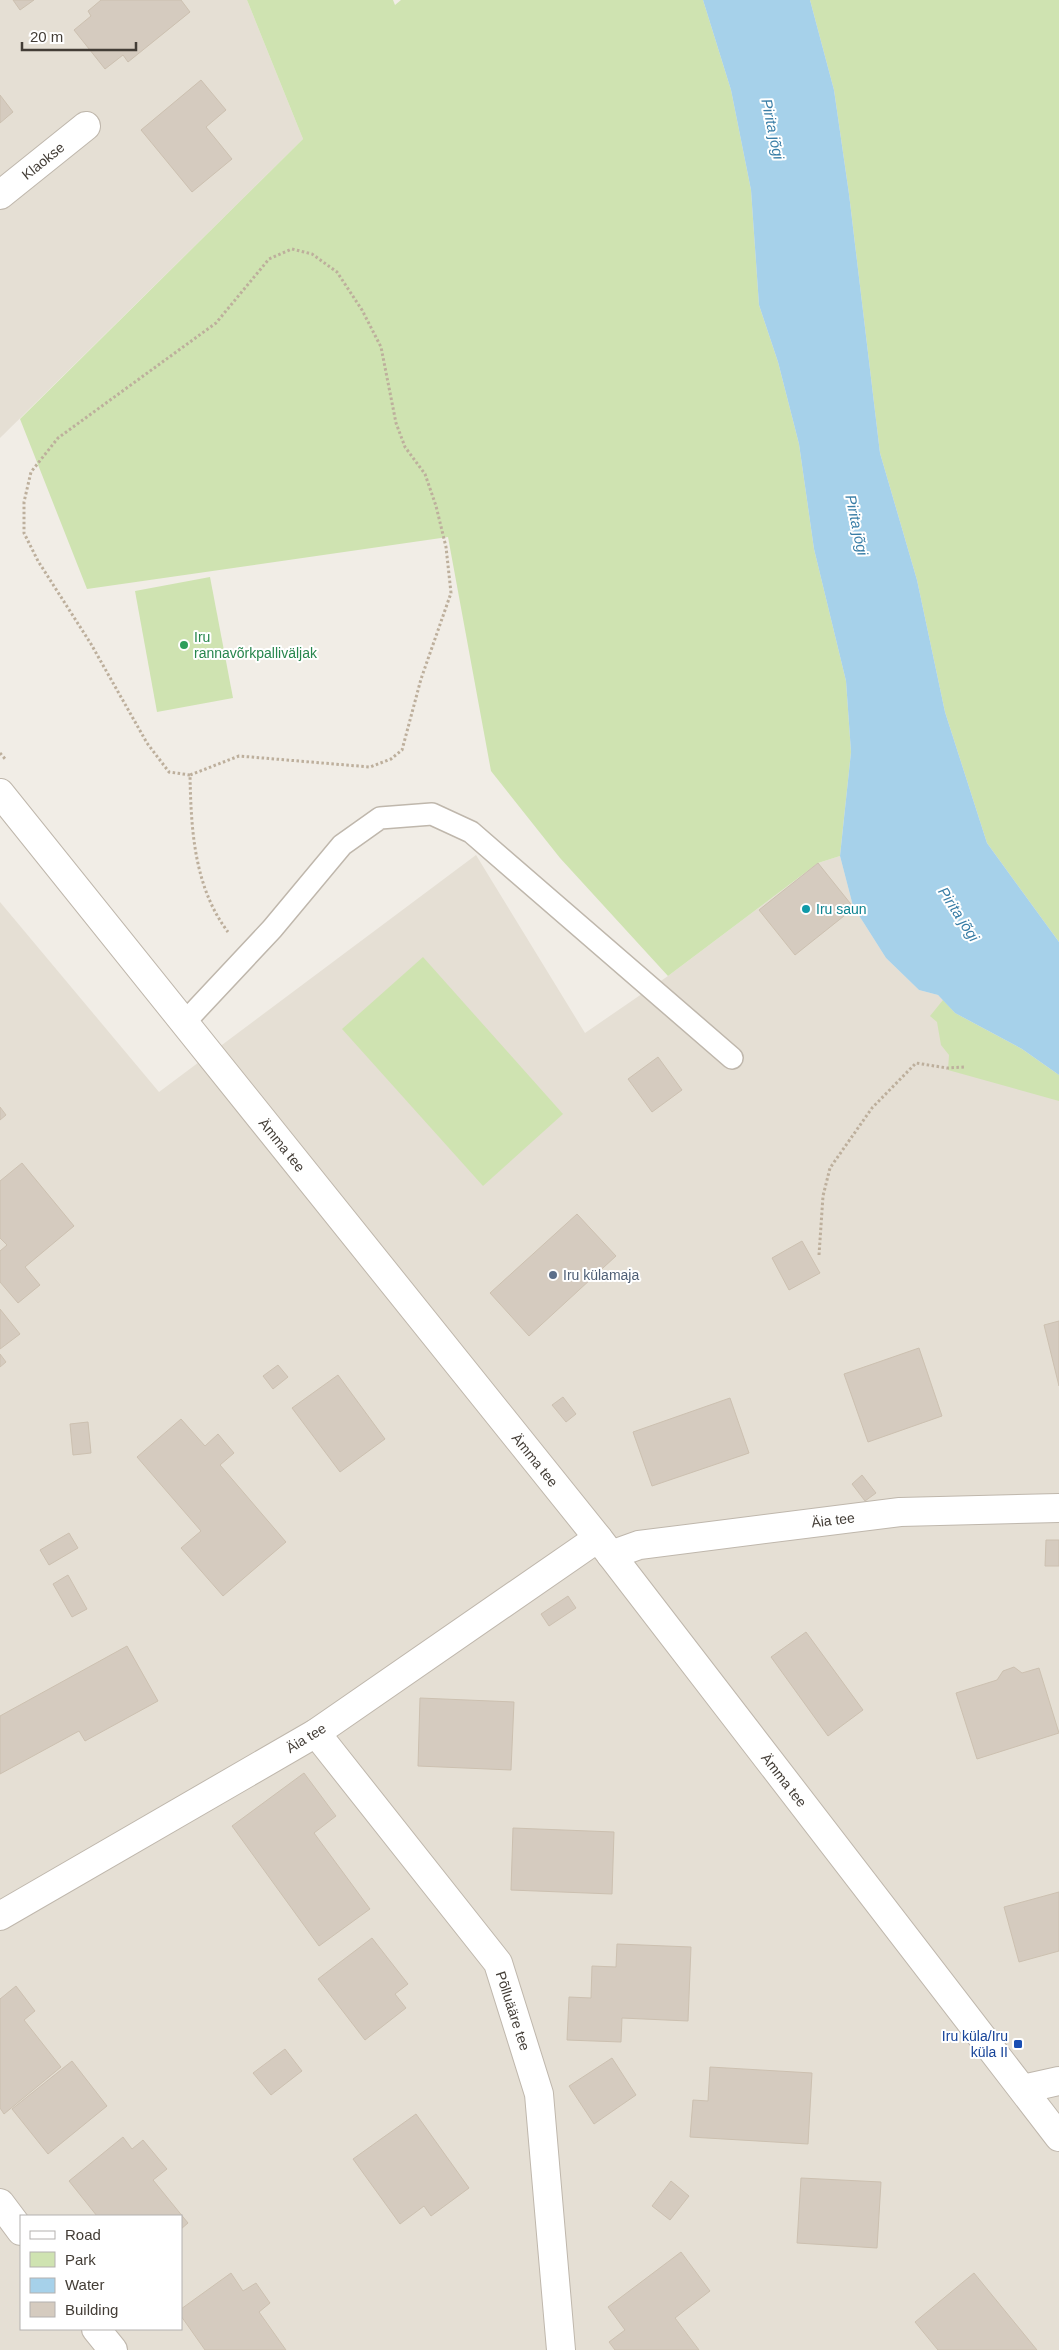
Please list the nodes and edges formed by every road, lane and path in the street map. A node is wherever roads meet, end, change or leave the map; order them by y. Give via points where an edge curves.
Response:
1 (86, 126) dead end
2 (0, 196) edge
3 (190, 775) junction
4 (0, 793) edge
5 (246, 956) junction
6 (184, 1023) junction
7 (732, 1058) dead end
8 (965, 1067) dead end
9 (818, 1255) dead end
10 (1059, 1508) edge
11 (604, 1547) junction
12 (316, 1733) junction
13 (0, 1916) edge
14 (1059, 2081) edge
15 (1023, 2089) junction
16 (1059, 2137) edge
17 (0, 2203) edge
18 (20, 2230) edge
19 (97, 2330) edge
20 (113, 2350) edge
21 (561, 2350) edge

1 - 2 street, Klaokse
3 - 3 path via 239,756 370,767 391,759 402,750 421,679 451,593 446,547 436,506 424,474 405,447 396,423 381,347 337,272 312,254 292,249 269,259 216,322 58,438 31,472 24,502 24,533 147,744 169,772
3 - 5 path via 190,804 201,882 220,920
4 - 6 street, Ämma tee
5 - 6 lane
5 - 7 lane via 342,845 380,818 432,814 471,832
6 - 11 street, Ämma tee
8 - 9 path via 916,1063 872,1108 830,1168 823,1196
10 - 11 street, Äia tee via 900,1512
11 - 12 street, Äia tee
11 - 15 street, Ämma tee
12 - 13 street, Äia tee
12 - 21 street, Põlluääre tee via 498,1963 539,2094
14 - 15 street
15 - 16 street, Ämma tee
17 - 18 street
19 - 20 street

